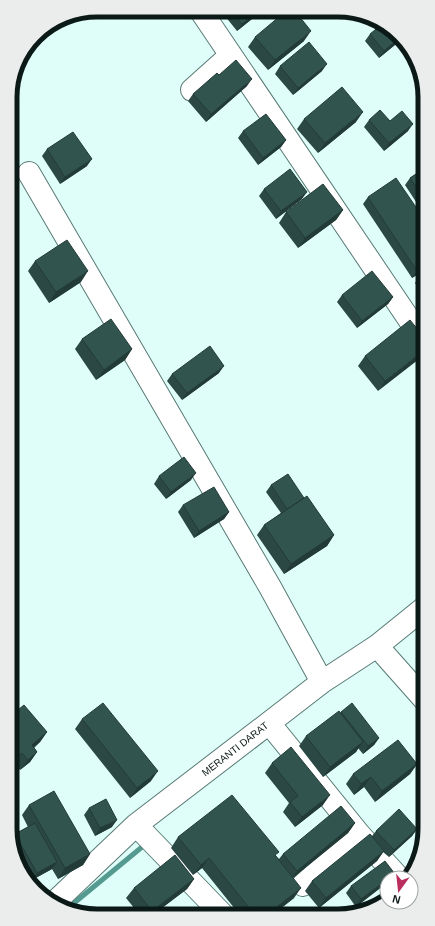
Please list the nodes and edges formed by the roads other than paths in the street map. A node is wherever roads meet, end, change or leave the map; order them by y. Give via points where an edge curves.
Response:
1 (205, 17) edge
2 (231, 55) junction
3 (192, 90) dead end
4 (29, 173) dead end
5 (418, 333) edge
6 (418, 613) edge
7 (377, 646) junction
8 (322, 682) junction
9 (418, 692) edge
10 (268, 723) junction
11 (136, 825) junction
12 (359, 834) junction
13 (392, 870) edge
14 (303, 885) dead end
15 (59, 899) edge
16 (217, 909) edge

1 - 2 street
2 - 3 street
2 - 5 street
4 - 8 street via 270,587
6 - 7 street, MERANTI DARAT
7 - 8 street, MERANTI DARAT
7 - 9 street
8 - 10 street, MERANTI DARAT
10 - 11 street, MERANTI DARAT
10 - 12 street
11 - 15 street, MERANTI DARAT
11 - 16 street
12 - 13 street
12 - 14 street

